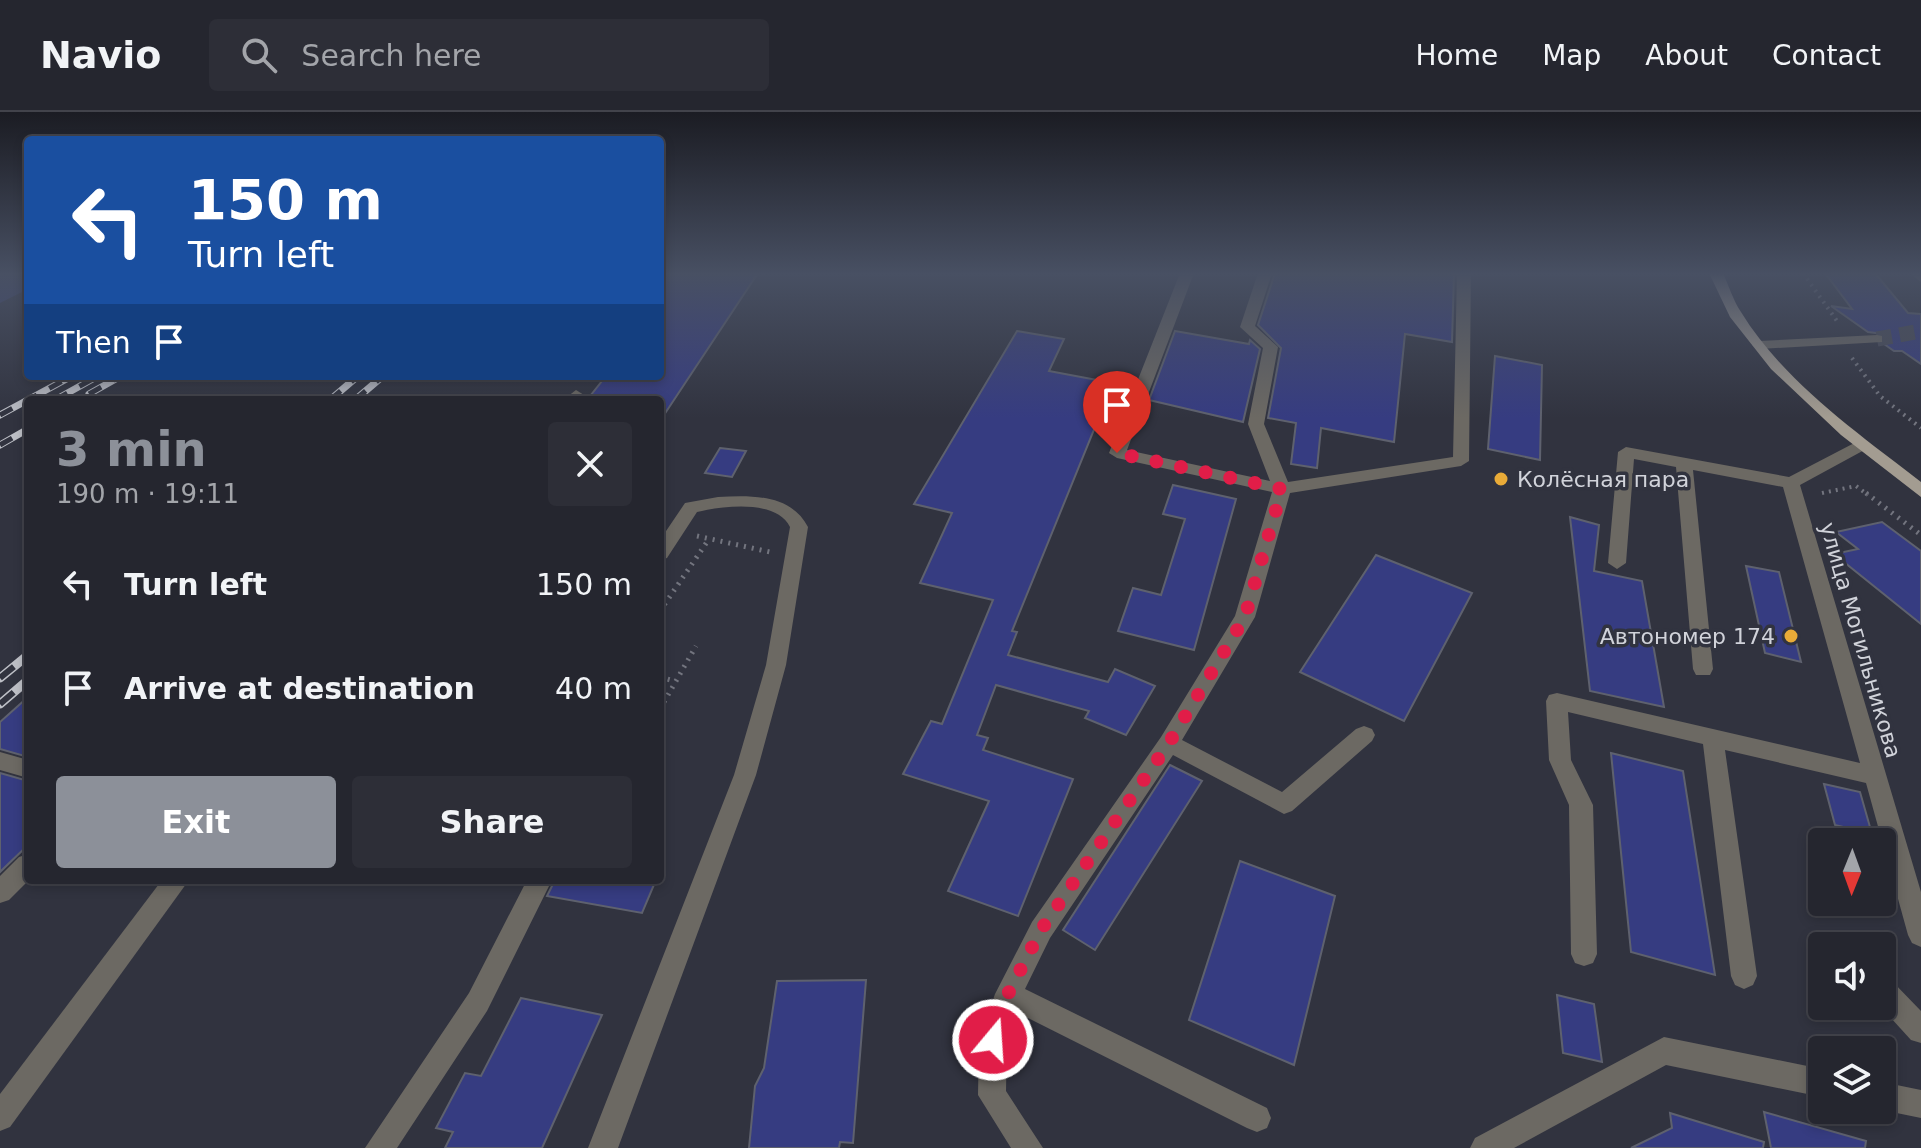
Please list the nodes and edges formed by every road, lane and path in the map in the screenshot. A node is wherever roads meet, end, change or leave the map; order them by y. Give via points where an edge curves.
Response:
1 (1168, 321) edge
2 (1249, 321) edge
3 (1463, 321) edge
4 (1741, 321) edge
5 (1877, 339) tunnel mouth
6 (1759, 345) junction
7 (1862, 444) junction
8 (1684, 464) junction
9 (1921, 480) edge
10 (1791, 483) junction
11 (1282, 489) junction
12 (1921, 491) edge
13 (1816, 494) dead end
14 (673, 531) junction
15 (1921, 535) edge
16 (709, 539) junction
17 (664, 547) edge
18 (794, 557) junction
19 (1617, 563) dead end
20 (664, 605) edge
21 (696, 646) dead end
22 (1703, 669) dead end
23 (664, 678) edge
24 (675, 681) junction
25 (664, 702) edge
26 (1364, 735) dead end
27 (1713, 739) junction
28 (1169, 743) junction
29 (0, 761) edge
30 (24, 768) edge
31 (1875, 776) junction
32 (24, 868) edge
33 (174, 884) edge
34 (538, 884) edge
35 (3, 885) edge
36 (1921, 935) edge
37 (1584, 954) dead end
38 (1744, 976) dead end
39 (1008, 994) junction
40 (1896, 1004) edge
41 (1921, 1030) edge
42 (1808, 1080) edge
43 (1896, 1099) edge
44 (1921, 1104) edge
45 (0, 1117) edge
46 (1257, 1118) dead end
47 (1024, 1146) edge
48 (380, 1148) edge
49 (603, 1148) edge
50 (1486, 1148) edge

1 - 11 street via 1117,453
2 - 11 street via 1247,327 1271,347 1256,424
3 - 11 street via 1461,461
4 - 6 main road
5 - 6 street
6 - 7 main road
7 - 9 main road
7 - 10 street
7 - 12 main road
8 - 10 street
8 - 19 street via 1626,452
8 - 22 street
10 - 31 street, улица Могильникова
11 - 28 street via 1245,617
13 - 15 path via 1856,486
14 - 16 path
14 - 17 street
14 - 18 street via 691,507 714,501 789,509 799,527
16 - 18 path
16 - 20 path
18 - 49 street via 776,665 745,775
21 - 24 path
23 - 24 path
24 - 25 path
26 - 28 street via 1284,804
27 - 31 street
27 - 37 street via 1557,701 1560,760 1581,805
27 - 38 street
28 - 39 street via 1041,930
29 - 30 street
31 - 36 street, улица Могильникова
32 - 35 street
33 - 45 street
34 - 48 street via 478,1002
39 - 46 street
39 - 47 street via 993,1040 992,1095
40 - 41 street
42 - 50 street via 1664,1051
43 - 44 street

